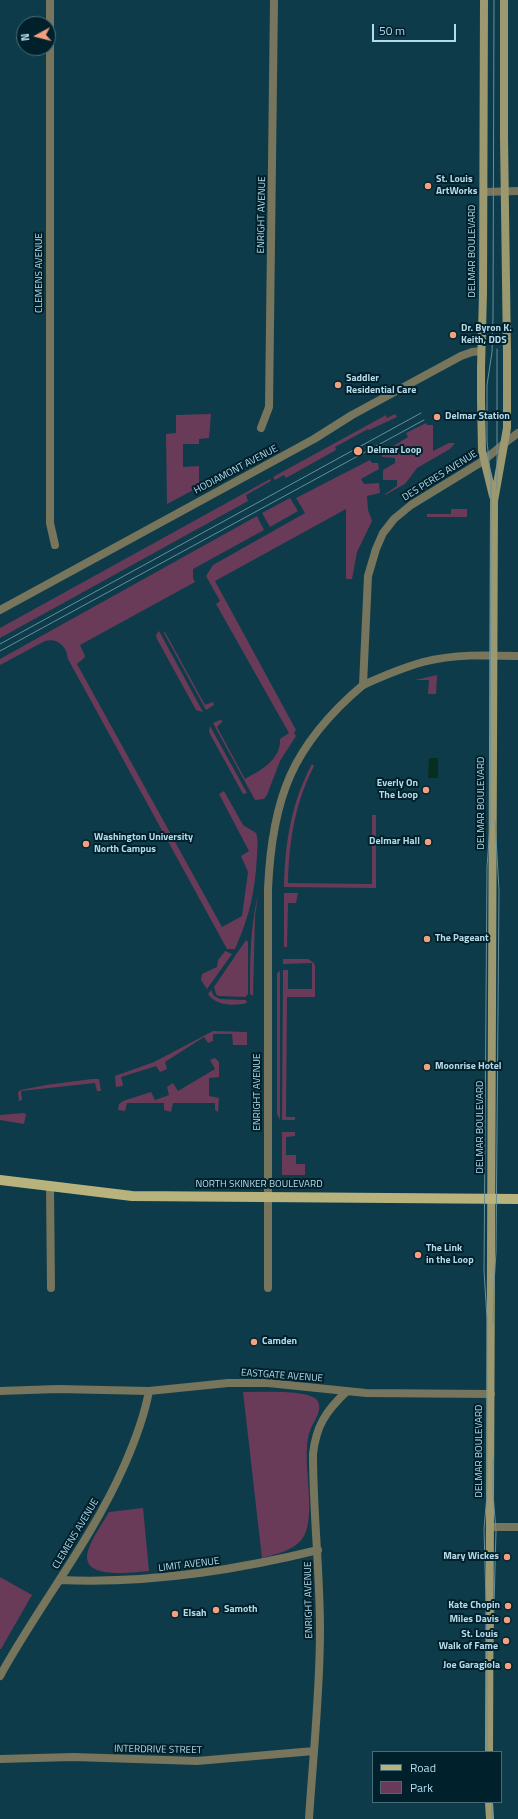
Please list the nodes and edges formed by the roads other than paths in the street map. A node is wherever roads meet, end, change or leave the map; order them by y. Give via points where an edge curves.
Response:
1 (50, 0) edge
2 (274, 0) edge
3 (484, 0) edge
4 (504, 0) edge
5 (518, 191) edge
6 (484, 192) junction
7 (505, 192) junction
8 (481, 351) junction
9 (261, 428) dead end
10 (518, 433) edge
11 (506, 442) junction
12 (483, 461) junction
13 (494, 501) junction
14 (55, 545) dead end
15 (0, 610) edge
16 (492, 655) junction
17 (518, 656) edge
18 (363, 685) junction
19 (0, 1180) edge
20 (50, 1186) junction
21 (268, 1196) junction
22 (518, 1199) edge
23 (490, 1200) junction
24 (52, 1288) dead end
25 (268, 1288) dead end
26 (0, 1391) edge
27 (148, 1391) junction
28 (346, 1392) junction
29 (491, 1394) junction
30 (518, 1527) edge
31 (491, 1528) junction
32 (318, 1550) junction
33 (60, 1580) junction
34 (0, 1676) edge
35 (314, 1751) junction
36 (489, 1751) edge
37 (0, 1759) edge
38 (490, 1803) edge
39 (309, 1819) edge
40 (490, 1819) edge

1 - 14 street, CLEMENS AVENUE via 50,523
2 - 9 street, ENRIGHT AVENUE via 269,407
3 - 6 main road, DELMAR BOULEVARD
4 - 7 main road, DELMAR BOULEVARD
5 - 7 street
6 - 7 street
6 - 8 main road, DELMAR BOULEVARD
7 - 11 main road, DELMAR BOULEVARD, bridge
8 - 12 main road, DELMAR BOULEVARD, bridge via 480,440
8 - 15 street, HODIAMONT AVENUE via 461,356 352,415 314,440
10 - 11 street, DES PERES AVENUE
11 - 12 street, DES PERES AVENUE
11 - 13 main road, DELMAR BOULEVARD
12 - 13 main road, DELMAR BOULEVARD
12 - 18 street, DES PERES AVENUE via 411,505 394,519 383,533 368,576
13 - 16 main road, DELMAR BOULEVARD
16 - 17 street
16 - 18 street via 460,656 424,662
16 - 23 main road, DELMAR BOULEVARD
18 - 21 street, ENRIGHT AVENUE via 322,724 300,754 284,788 275,823 268,895
19 - 20 main road, NORTH SKINKER BOULEVARD
20 - 21 main road, NORTH SKINKER BOULEVARD via 132,1196
20 - 24 street
21 - 23 main road, NORTH SKINKER BOULEVARD
21 - 25 street, ENRIGHT AVENUE
22 - 23 main road, NORTH SKINKER BOULEVARD
23 - 29 main road, DELMAR BOULEVARD
26 - 27 street, EASTGATE AVENUE via 58,1388
27 - 28 street, EASTGATE AVENUE via 228,1382 268,1383
27 - 33 street, CLEMENS AVENUE via 139,1431 112,1492
28 - 29 street, EASTGATE AVENUE
28 - 32 street, ENRIGHT AVENUE via 322,1419 314,1440 313,1470
29 - 31 main road, DELMAR BOULEVARD
30 - 31 street
31 - 36 main road, DELMAR BOULEVARD
32 - 33 street, LIMIT AVENUE via 235,1569 188,1576 127,1581
32 - 35 street, ENRIGHT AVENUE via 320,1660
33 - 34 street, CLEMENS AVENUE
35 - 37 street, INTERDRIVE STREET via 197,1761 74,1757
35 - 39 street, ENRIGHT AVENUE
38 - 40 main road

